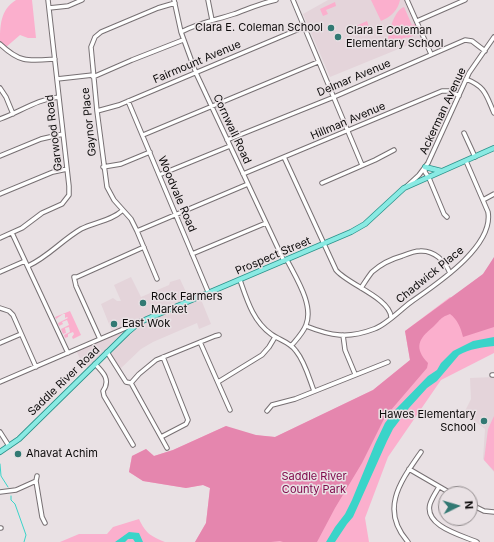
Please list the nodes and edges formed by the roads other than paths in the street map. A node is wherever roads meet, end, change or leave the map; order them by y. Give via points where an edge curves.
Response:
1 (48, 0) edge
2 (82, 0) edge
3 (208, 0) edge
4 (276, 0) edge
5 (293, 0) edge
6 (407, 0) edge
7 (462, 0) edge
8 (174, 2) edge
9 (49, 8) junction
10 (212, 20) junction
11 (417, 21) junction
12 (304, 27) junction
13 (181, 32) junction
14 (494, 37) edge
15 (183, 40) junction
16 (0, 44) edge
17 (485, 51) junction
18 (432, 54) junction
19 (55, 59) junction
20 (318, 62) junction
21 (196, 73) junction
22 (93, 76) junction
23 (57, 79) junction
24 (466, 79) junction
25 (0, 88) edge
26 (459, 96) junction
27 (59, 97) junction
28 (334, 97) junction
29 (128, 101) junction
30 (212, 106) junction
31 (97, 111) junction
32 (494, 113) edge
33 (13, 114) junction
34 (0, 119) edge
35 (347, 130) junction
36 (464, 133) dead end
37 (63, 134) junction
38 (143, 135) junction
39 (227, 140) junction
40 (230, 146) junction
41 (494, 148) edge
42 (394, 150) dead end
43 (150, 152) junction
44 (0, 156) edge
45 (284, 157) junction
46 (475, 157) junction
47 (466, 161) junction
48 (362, 166) junction
49 (425, 167) junction
50 (103, 168) junction
51 (67, 169) junction
52 (442, 171) junction
53 (243, 174) junction
54 (160, 175) junction
55 (429, 178) junction
56 (322, 182) dead end
57 (248, 184) junction
58 (404, 188) junction
59 (0, 194) edge
60 (494, 194) edge
61 (483, 200) junction
62 (123, 210) junction
63 (176, 215) junction
64 (447, 217) dead end
65 (266, 223) junction
66 (137, 231) junction
67 (12, 233) junction
68 (0, 238) edge
69 (324, 244) junction
70 (144, 247) junction
71 (192, 254) junction
72 (25, 261) junction
73 (285, 261) junction
74 (28, 266) junction
75 (0, 272) edge
76 (450, 273) junction
77 (157, 279) dead end
78 (240, 280) junction
79 (362, 288) junction
80 (209, 294) junction
81 (0, 308) edge
82 (391, 317) junction
83 (140, 322) junction
84 (306, 326) junction
85 (21, 334) junction
86 (219, 335) dead end
87 (343, 335) junction
88 (275, 336) junction
89 (100, 339) junction
90 (200, 342) junction
91 (0, 343) edge
92 (291, 346) junction
93 (108, 352) junction
94 (68, 353) junction
95 (163, 357) junction
96 (388, 362) dead end
97 (95, 364) junction
98 (36, 366) junction
99 (355, 374) junction
100 (0, 382) edge
101 (218, 382) junction
102 (131, 383) junction
103 (314, 391) junction
104 (230, 410) dead end
105 (267, 411) dead end
106 (0, 432) edge
107 (161, 437) junction
108 (133, 445) dead end
109 (9, 446) junction
110 (168, 448) dead end
111 (0, 452) edge
112 (420, 452) dead end
113 (409, 470) junction
114 (438, 486) edge
115 (438, 489) edge
116 (0, 492) edge
117 (478, 508) edge
118 (494, 512) edge
119 (45, 523) dead end
120 (438, 525) edge
121 (439, 526) edge
122 (408, 542) edge
123 (477, 542) edge

1 - 9 street, Garwood Road
2 - 9 street via 68,6
3 - 10 street
4 - 10 street
5 - 12 street
6 - 11 street
7 - 11 street
8 - 13 street, Cornwall Road
8 - 22 street, Gaynor Place via 97,34 91,47
9 - 19 street, Garwood Road
10 - 13 street
11 - 18 street
12 - 20 street
12 - 21 street, Fairmount Avenue
13 - 15 street, Cornwall Road
14 - 17 street, Ackerman Avenue
15 - 21 street, Cornwall Road
15 - 22 street
16 - 19 street via 12,55 22,59
17 - 18 street, Delmar Avenue via 467,40
17 - 24 street, Ackerman Avenue
18 - 28 street, Delmar Avenue
19 - 23 street, Garwood Road
20 - 28 street
20 - 30 street
21 - 29 street, Fairmount Avenue
21 - 30 street, Cornwall Road
22 - 23 street
22 - 31 street, Gaynor Place
23 - 27 street, Garwood Road
24 - 26 street, Ackerman Avenue
24 - 32 street via 481,87
25 - 33 street
26 - 35 street, Hillman Avenue via 450,91 442,91
26 - 49 street, Ackerman Avenue
27 - 33 street via 40,100
27 - 37 street, Garwood Road
28 - 35 street
28 - 39 street, Delmar Avenue
29 - 31 street, Fairmount Avenue
29 - 38 street, Woodvale Road
30 - 38 street
30 - 39 street, Cornwall Road
31 - 50 street, Gaynor Place
33 - 34 street
35 - 45 street, Hillman Avenue
35 - 48 street
36 - 46 street
37 - 44 street via 41,139
37 - 51 street, Garwood Road
38 - 43 street, Woodvale Road
39 - 40 street, Cornwall Road
40 - 53 street, Cornwall Road
40 - 54 street
41 - 46 main road, Prospect Street
42 - 48 street
43 - 50 street via 121,164
43 - 54 street, Woodvale Road
45 - 53 street, Hillman Avenue
45 - 69 street
46 - 47 main road, Prospect Street
47 - 52 main road, Prospect Street
47 - 61 street, Chadwick Place
48 - 56 street
49 - 52 main road
49 - 55 street via 429,171
49 - 58 street, Ackerman Avenue
50 - 62 street, Gaynor Place via 109,192
51 - 59 street via 53,172
51 - 67 street, Garwood Road via 69,195 64,202
52 - 55 main road, Prospect Street
53 - 57 street, Cornwall Road
54 - 63 street, Woodvale Road
55 - 58 main road, Prospect Street
55 - 64 street
57 - 63 street
57 - 65 street, Cornwall Road
58 - 69 main road, Prospect Street via 359,228
60 - 61 street
61 - 76 street, Chadwick Place via 489,216 487,231 470,255
62 - 66 street, Gaynor Place
62 - 74 street via 113,218 91,224 74,233 39,261
63 - 66 street
63 - 71 street, Woodvale Road
65 - 71 street
65 - 73 street, Cornwall Road
66 - 70 street, Gaynor Place
67 - 68 street, Garwood Road
67 - 72 street
69 - 73 main road, Prospect Street
69 - 79 street via 339,274
70 - 77 street, Gaynor Place
70 - 89 street via 74,277
71 - 80 street, Woodvale Road
72 - 74 street
72 - 75 street
73 - 78 main road, Prospect Street
73 - 84 street, Cornwall Road via 308,305
74 - 94 street
76 - 79 street via 436,254 416,251 384,263 372,272
76 - 82 street, Chadwick Place
78 - 80 main road, Prospect Street
78 - 88 street via 255,316 265,330
79 - 82 street via 386,306
80 - 83 main road, Prospect Street
81 - 85 street via 11,312
82 - 87 street, Chadwick Place via 376,328
83 - 89 street, Prospect Street
83 - 93 main road, Saddle River Road
84 - 87 street, Chadwick Place via 325,334
84 - 92 street
85 - 91 street
85 - 98 street
86 - 90 street
87 - 99 street via 345,350
88 - 92 street
88 - 101 street via 262,354
89 - 94 street, Prospect Street
90 - 95 street
90 - 101 street
92 - 103 street via 300,356
93 - 97 main road, Saddle River Road
93 - 102 street via 126,382
94 - 98 street, Prospect Street
95 - 102 street via 151,364
95 - 107 street via 188,420 186,424
96 - 99 street
97 - 108 street via 104,372 107,379 104,396
97 - 109 main road, Saddle River Road
98 - 100 street, Prospect Street
99 - 103 street
101 - 104 street
102 - 107 street
103 - 105 street via 272,405
106 - 109 street
107 - 110 street
109 - 111 main road, Saddle River Road
112 - 113 street
113 - 114 street
113 - 122 street via 395,497 394,508 399,529
115 - 120 street via 430,505 430,512
116 - 119 street via 16,490 36,478
117 - 118 street
121 - 123 street

